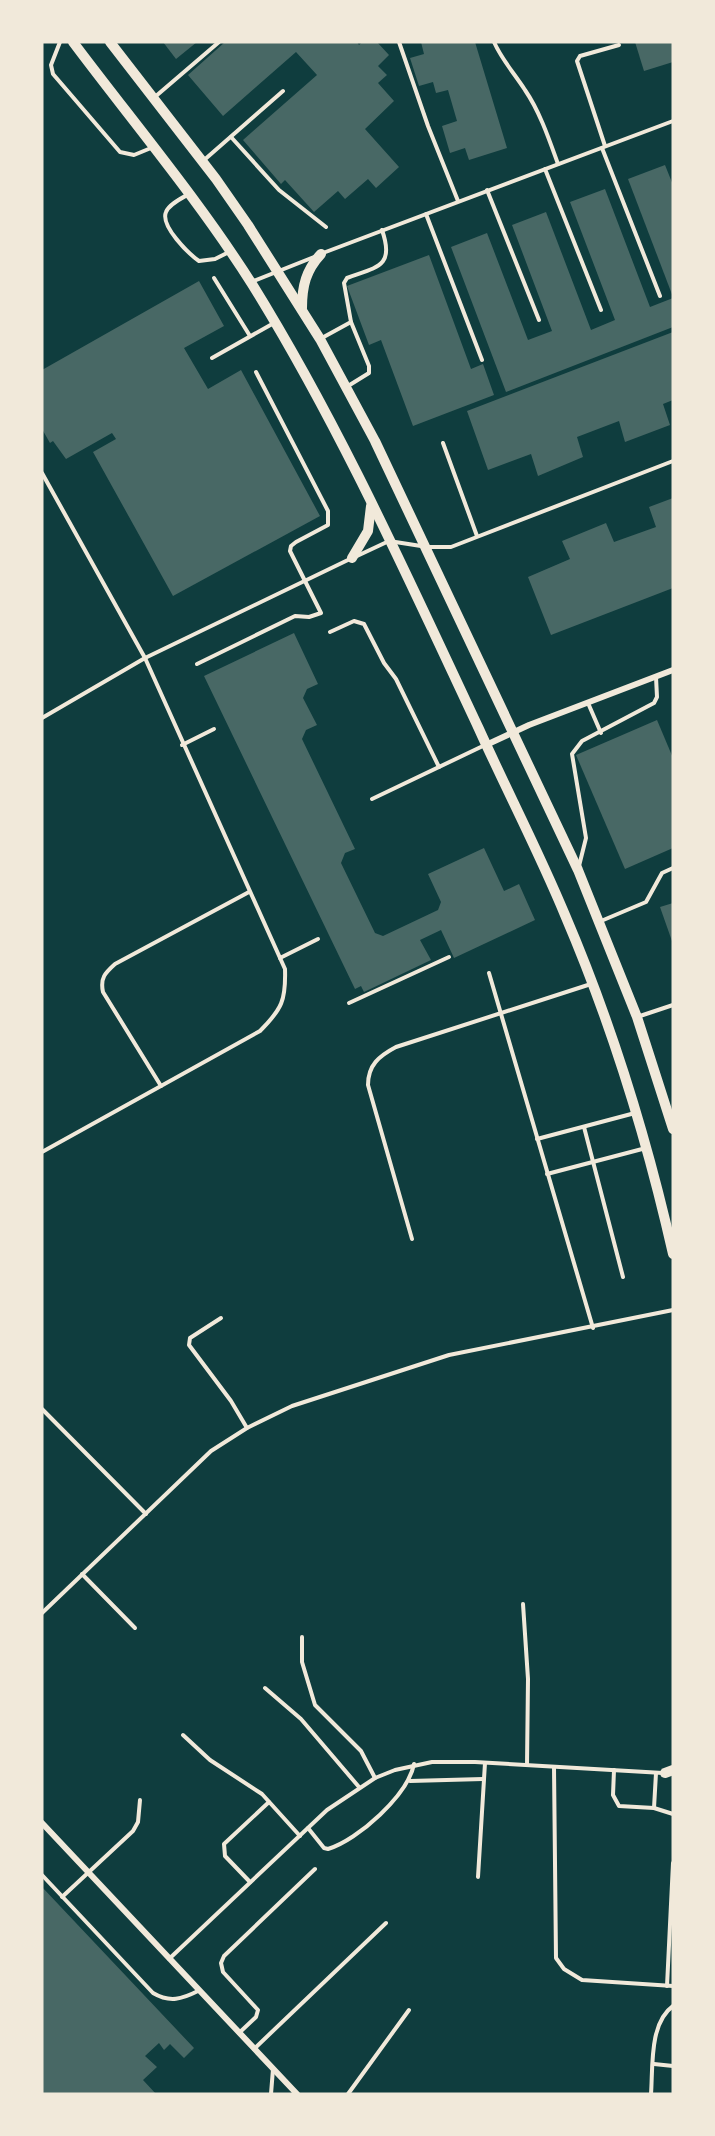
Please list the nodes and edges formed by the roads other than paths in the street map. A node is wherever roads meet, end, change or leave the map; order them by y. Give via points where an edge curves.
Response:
1 (60, 42) edge
2 (73, 42) edge
3 (110, 42) edge
4 (219, 42) edge
5 (399, 42) edge
6 (494, 42) edge
7 (619, 45) dead end
8 (283, 91) dead end
9 (154, 98) junction
10 (673, 121) edge
11 (231, 138) junction
12 (154, 147) junction
13 (604, 147) junction
14 (203, 162) junction
15 (558, 164) junction
16 (545, 169) junction
17 (487, 190) junction
18 (190, 193) junction
19 (458, 201) junction
20 (426, 214) junction
21 (326, 227) dead end
22 (382, 230) junction
23 (230, 252) junction
24 (321, 254) junction
25 (277, 271) junction
26 (214, 278) dead end
27 (250, 282) junction
28 (660, 296) dead end
29 (302, 309) junction
30 (601, 310) dead end
31 (539, 320) dead end
32 (351, 322) junction
33 (275, 323) junction
34 (250, 336) junction
35 (320, 339) junction
36 (212, 358) dead end
37 (482, 360) dead end
38 (256, 372) dead end
39 (346, 386) junction
40 (443, 442) dead end
41 (673, 461) edge
42 (42, 473) edge
43 (370, 500) junction
44 (477, 536) junction
45 (389, 541) junction
46 (425, 547) junction
47 (352, 558) junction
48 (305, 580) junction
49 (330, 632) dead end
50 (145, 658) junction
51 (197, 664) dead end
52 (673, 670) edge
53 (656, 677) junction
54 (588, 703) junction
55 (42, 718) edge
56 (214, 729) dead end
57 (513, 731) junction
58 (601, 733) junction
59 (182, 745) junction
60 (486, 745) junction
61 (439, 767) junction
62 (372, 799) dead end
63 (673, 868) edge
64 (578, 870) junction
65 (249, 892) junction
66 (601, 921) junction
67 (318, 939) dead end
68 (449, 957) dead end
69 (280, 958) junction
70 (489, 973) dead end
71 (592, 984) junction
72 (349, 1003) dead end
73 (673, 1005) edge
74 (501, 1015) junction
75 (637, 1017) junction
76 (161, 1086) junction
77 (636, 1113) junction
78 (584, 1127) junction
79 (673, 1129) edge
80 (537, 1139) junction
81 (646, 1148) junction
82 (42, 1152) edge
83 (592, 1161) junction
84 (547, 1174) junction
85 (412, 1239) dead end
86 (673, 1254) edge
87 (623, 1277) dead end
88 (673, 1310) edge
89 (221, 1318) dead end
90 (592, 1328) junction
91 (42, 1409) edge
92 (247, 1428) junction
93 (146, 1514) junction
94 (82, 1574) junction
95 (523, 1604) dead end
96 (42, 1613) edge
97 (135, 1628) dead end
98 (302, 1637) dead end
99 (265, 1688) dead end
100 (183, 1735) dead end
101 (485, 1763) junction
102 (414, 1764) junction
103 (527, 1765) junction
104 (554, 1767) junction
105 (614, 1770) junction
106 (667, 1772) edge
107 (375, 1778) junction
108 (483, 1779) junction
109 (410, 1781) junction
110 (359, 1787) junction
111 (140, 1800) dead end
112 (269, 1802) junction
113 (654, 1808) junction
114 (673, 1814) edge
115 (42, 1823) edge
116 (308, 1828) junction
117 (300, 1836) junction
118 (673, 1863) edge
119 (315, 1869) dead end
120 (87, 1873) junction
121 (42, 1875) edge
122 (478, 1877) dead end
123 (251, 1882) junction
124 (62, 1897) junction
125 (386, 1923) dead end
126 (168, 1959) junction
127 (667, 1986) junction
128 (673, 1986) edge
129 (198, 1991) junction
130 (673, 2006) edge
131 (409, 2010) dead end
132 (239, 2034) junction
133 (254, 2049) junction
134 (654, 2064) junction
135 (673, 2066) edge
136 (273, 2069) junction
137 (271, 2094) edge
138 (297, 2094) edge
139 (348, 2094) edge
140 (651, 2094) edge

1 - 12 lane via 51,65 53,74 120,152 134,155
2 - 12 main road
3 - 9 main road
4 - 9 lane
5 - 19 lane
6 - 15 lane via 539,116
7 - 13 lane via 579,56 577,61
8 - 11 lane
9 - 14 main road
10 - 13 lane
11 - 14 lane
11 - 21 lane via 279,190
12 - 18 main road
13 - 15 lane
13 - 28 lane
14 - 25 main road
15 - 16 lane
16 - 17 lane
16 - 30 lane
17 - 19 lane
17 - 31 lane
18 - 23 main road
18 - 23 lane via 167,209 165,215 185,252 199,261
19 - 20 lane
20 - 22 lane
20 - 37 lane
22 - 24 lane
22 - 32 lane via 387,257 381,265 347,278 344,283
23 - 27 main road
24 - 25 lane
24 - 29 main road via 311,264 305,279
25 - 27 lane
25 - 29 main road
26 - 34 lane
27 - 33 main road
29 - 35 main road
32 - 35 lane
32 - 39 lane via 368,359 369,373
33 - 34 lane
33 - 43 main road via 328,415
34 - 36 lane
35 - 39 main road
38 - 48 lane via 328,511 328,525 291,546
39 - 46 main road
40 - 44 lane
41 - 44 lane
42 - 50 lane
43 - 45 main road
43 - 47 main road via 368,531
44 - 46 lane via 451,547
45 - 46 lane
45 - 47 lane
45 - 60 main road
46 - 57 main road
47 - 48 lane
48 - 50 lane
48 - 51 lane via 321,613 295,616
49 - 61 lane via 354,621 364,624
50 - 55 lane
50 - 59 lane
52 - 53 street
53 - 54 street
53 - 58 lane via 654,703
54 - 57 street
54 - 58 lane
56 - 59 lane
57 - 60 street
57 - 64 main road
58 - 64 lane via 582,741 572,754 586,838
59 - 65 lane
60 - 61 lane
60 - 71 main road via 553,887
61 - 62 lane
63 - 66 lane via 662,873 646,902
64 - 66 main road
65 - 69 lane
65 - 76 lane via 105,973 101,982 103,992
66 - 75 main road
67 - 69 lane
68 - 72 lane
69 - 76 lane via 285,969 286,994 277,1014 260,1031
70 - 74 lane
71 - 74 lane
71 - 77 main road
73 - 75 lane
74 - 80 lane
74 - 85 lane via 396,1047 381,1055 368,1076
75 - 79 main road
76 - 82 lane
77 - 78 lane
77 - 81 main road
78 - 80 lane
78 - 83 lane
80 - 84 lane
81 - 83 lane
81 - 86 main road
83 - 84 lane
83 - 87 lane
84 - 90 lane
88 - 90 lane
89 - 92 lane via 190,1338 189,1345
90 - 92 lane via 449,1355 292,1406
91 - 93 lane
92 - 93 lane via 212,1451
93 - 94 lane
94 - 96 lane
94 - 97 lane
95 - 103 lane via 528,1679
98 - 107 lane via 302,1662 315,1705 362,1751
99 - 110 lane via 301,1719
100 - 112 lane via 210,1760 242,1779
101 - 102 lane
101 - 103 lane
101 - 108 lane
102 - 107 lane
102 - 109 lane
103 - 104 lane
104 - 105 lane
104 - 127 lane via 556,1958 564,1969 582,1980
105 - 106 lane
105 - 113 lane via 616,1804
106 - 113 lane
107 - 110 lane
108 - 109 lane
108 - 122 lane
109 - 116 lane via 390,1805 346,1842 324,1848
110 - 116 lane
111 - 120 lane via 133,1831
112 - 117 lane
112 - 123 lane via 224,1844 225,1856
113 - 114 lane
115 - 120 street
116 - 117 lane
117 - 123 lane
118 - 127 lane
119 - 132 lane via 224,1956 223,1971 258,2010
120 - 124 lane
120 - 126 street
121 - 124 lane
123 - 126 lane
124 - 129 lane via 153,1994 164,2000 182,1999
125 - 133 lane
126 - 129 street
127 - 128 lane
129 - 132 street
130 - 134 lane via 657,2031
131 - 139 lane
132 - 133 street
133 - 136 street
134 - 135 lane
134 - 140 lane
136 - 137 lane
136 - 138 street

